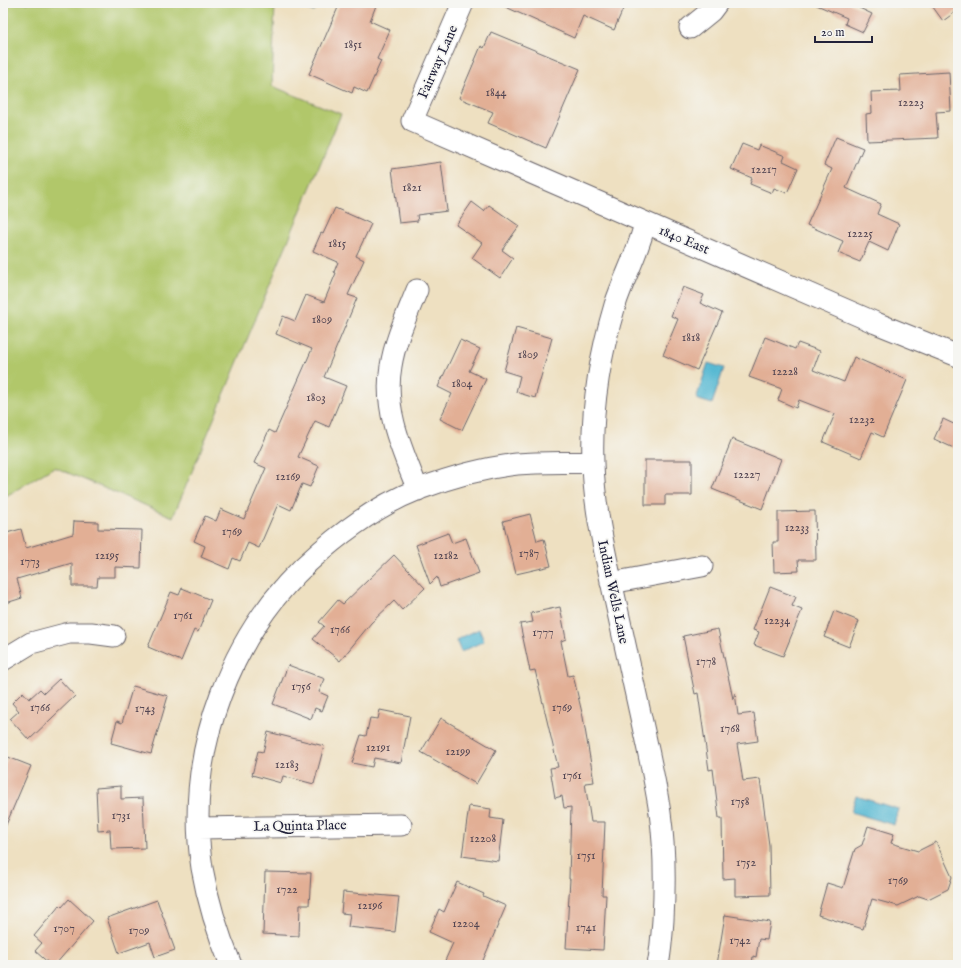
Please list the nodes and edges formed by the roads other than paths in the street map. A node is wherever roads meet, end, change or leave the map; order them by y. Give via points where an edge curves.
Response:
1 (463, 3) edge
2 (717, 3) edge
3 (690, 28) dead end
4 (412, 121) joint
5 (645, 223) junction
6 (417, 290) dead end
7 (958, 356) edge
8 (593, 462) junction
9 (418, 490) junction
10 (702, 566) dead end
11 (611, 583) junction
12 (114, 636) dead end
13 (3, 660) edge
14 (402, 825) dead end
15 (199, 828) junction
16 (231, 965) edge
17 (658, 965) edge

1 - 4 street, Fairway Lane
2 - 3 street
4 - 5 street, 1840 East
5 - 7 street, 1840 East
5 - 8 street, Indian Wells Lane via 643,236 615,304 604,348 593,426
6 - 9 street via 395,347 390,366 389,386 390,406 399,444
8 - 9 street via 518,464 454,477
8 - 11 street, Indian Wells Lane via 595,503
9 - 15 street via 359,521 333,540 282,589 258,620 239,653 211,724 202,766
10 - 11 street
11 - 17 street, Indian Wells Lane via 660,815 664,868 663,922
12 - 13 street via 69,633 31,643
14 - 15 street, La Quinta Place
15 - 16 street via 202,867 210,904

